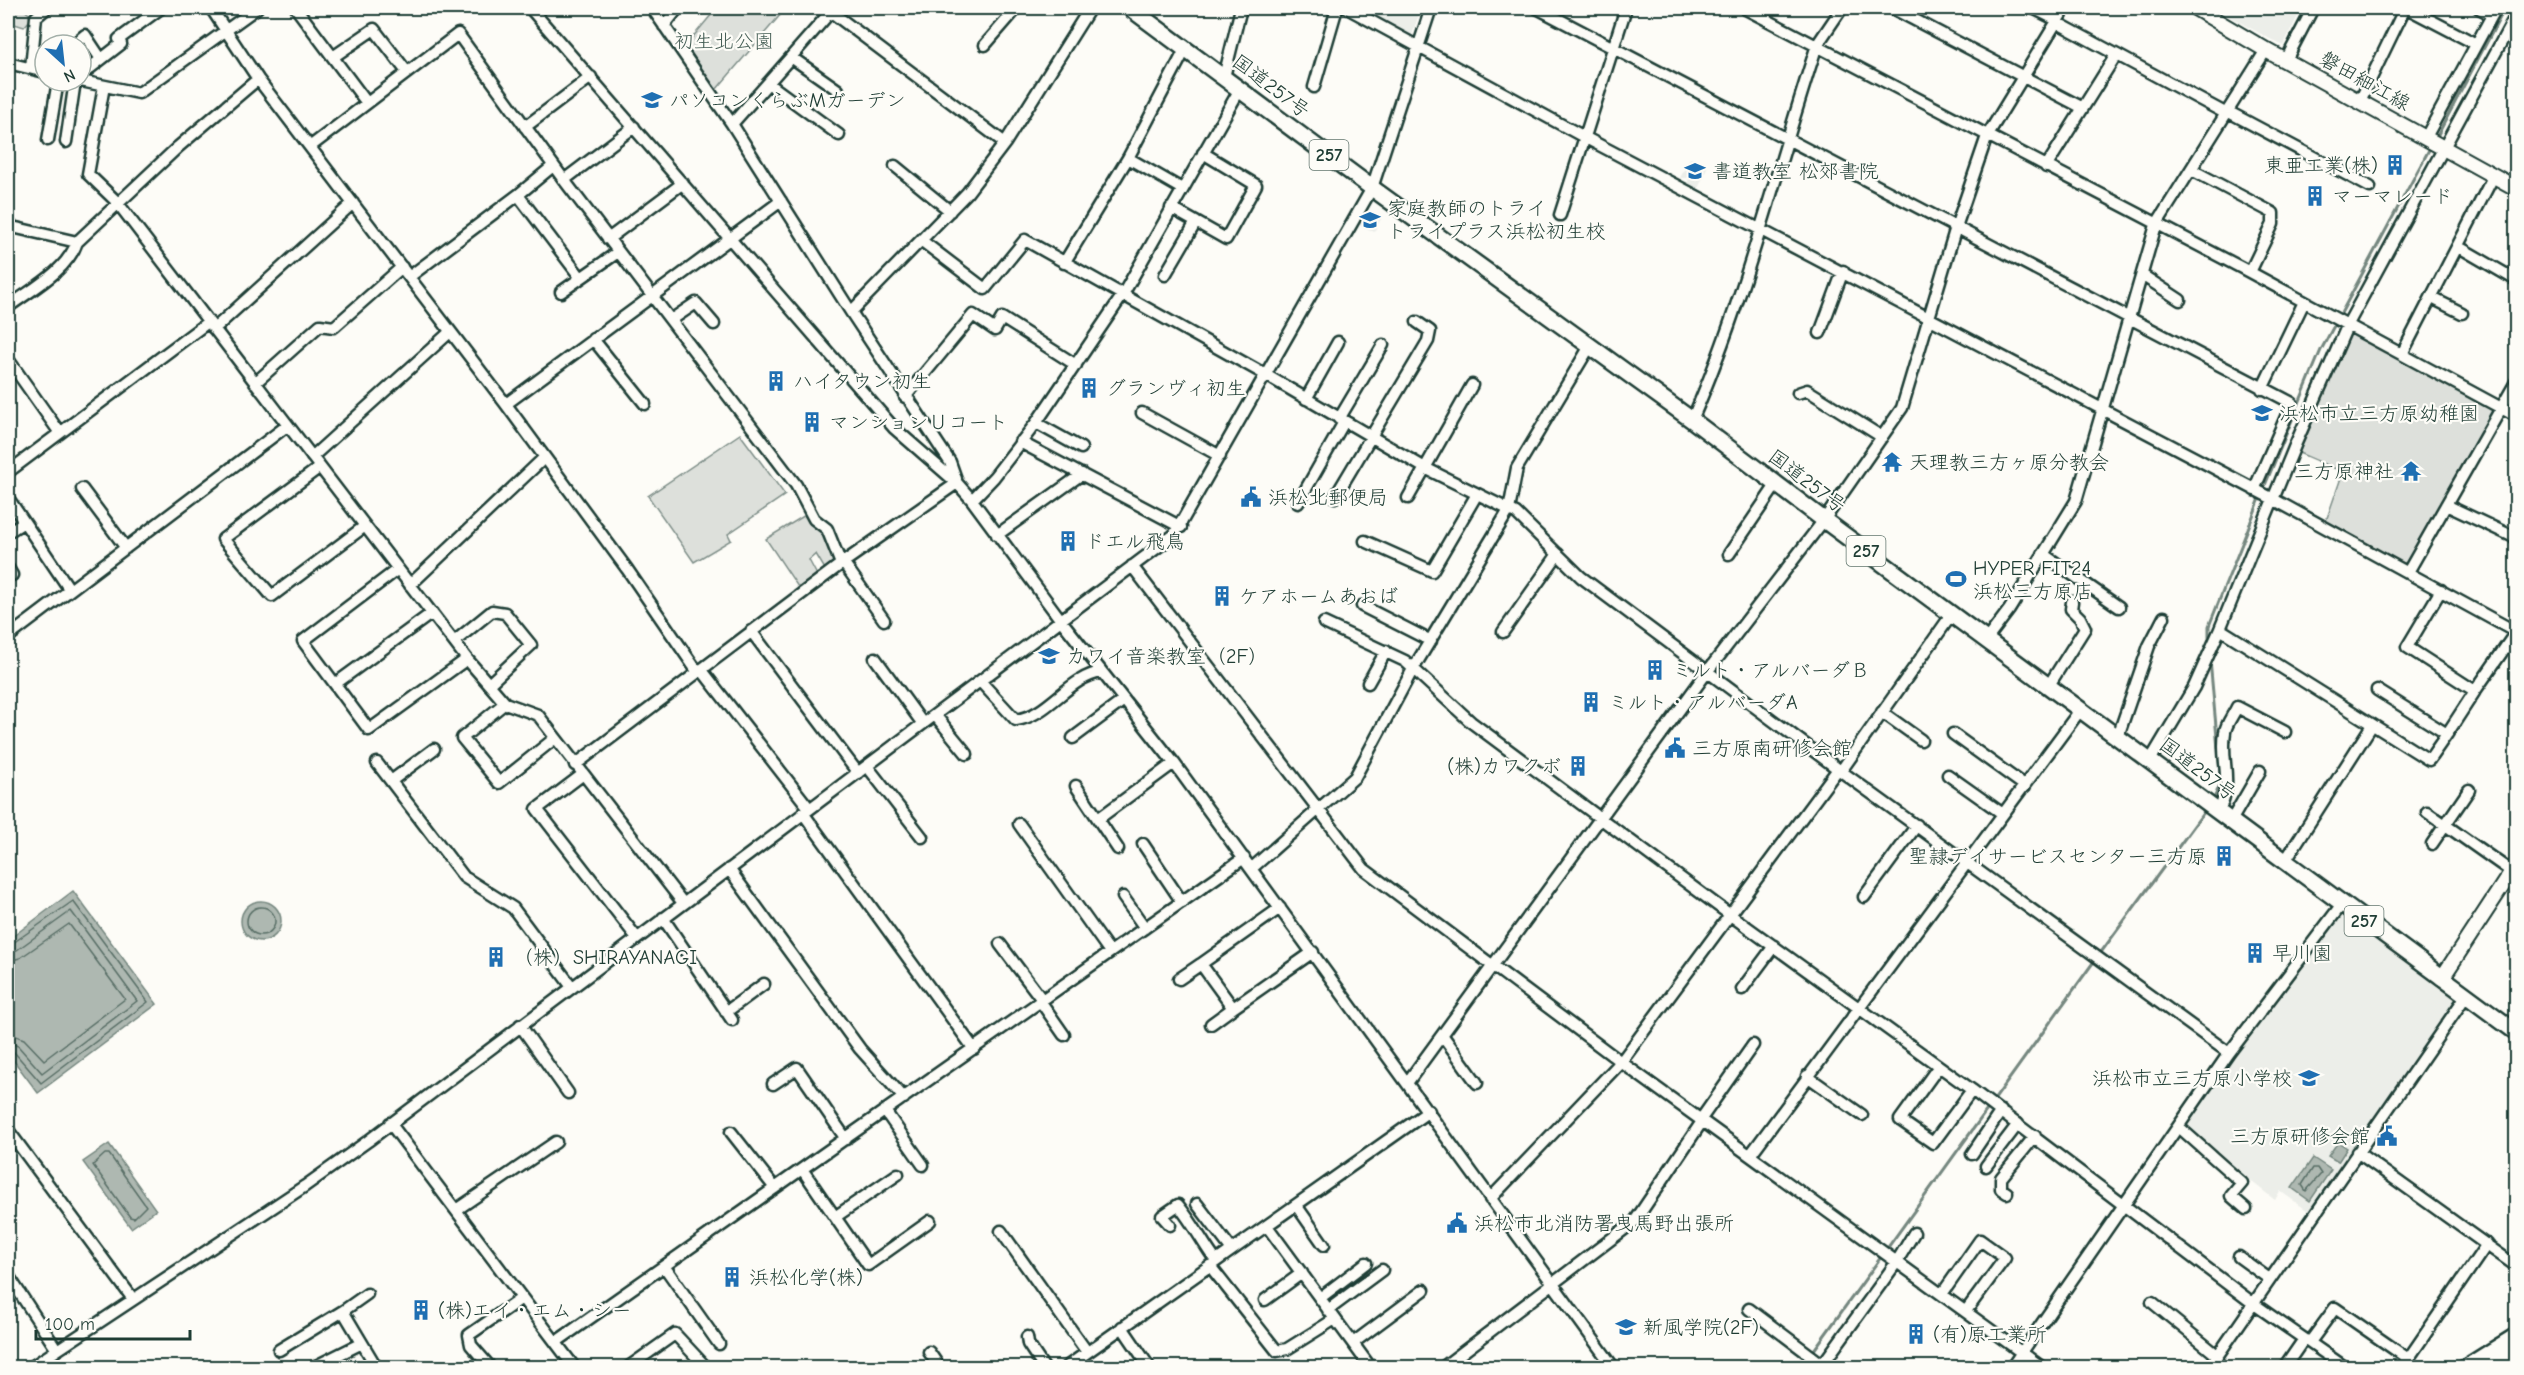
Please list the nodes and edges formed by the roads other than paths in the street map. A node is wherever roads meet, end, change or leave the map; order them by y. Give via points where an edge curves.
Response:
1 (46, 8) edge
2 (161, 8) edge
3 (211, 8) edge
4 (257, 8) edge
5 (296, 8) edge
6 (530, 8) edge
7 (652, 8) edge
8 (678, 8) edge
9 (1017, 8) edge
10 (1090, 8) edge
11 (1130, 8) edge
12 (1241, 8) edge
13 (1337, 8) edge
14 (1347, 8) edge
15 (1431, 8) edge
16 (1537, 8) edge
17 (1626, 8) edge
18 (1744, 8) edge
19 (1842, 8) edge
20 (1892, 8) edge
21 (2033, 8) edge
22 (2065, 8) edge
23 (2195, 8) edge
24 (2313, 8) edge
25 (2406, 8) edge
26 (2479, 8) edge
27 (830, 9) edge
28 (2494, 11) edge
29 (2517, 15) edge
30 (2056, 21) junction
31 (664, 26) junction
32 (225, 30) junction
33 (2476, 44) junction
34 (985, 45) dead end
35 (1817, 45) junction
36 (93, 46) edge
37 (1186, 48) junction
38 (1418, 48) junction
39 (1614, 48) junction
40 (2266, 50) junction
41 (2116, 55) junction
42 (333, 57) junction
43 (791, 57) junction
44 (101, 58) junction
45 (2286, 60) junction
46 (8, 63) edge
47 (93, 65) edge
48 (31, 69) joint
49 (407, 72) junction
50 (2023, 75) junction
51 (591, 77) junction
52 (1224, 77) junction
53 (258, 78) junction
54 (768, 83) junction
55 (93, 84) edge
56 (104, 86) junction
57 (1314, 87) dead end
58 (1240, 89) junction
59 (838, 90) dead end
60 (56, 93) edge
61 (73, 93) edge
62 (2360, 101) junction
63 (367, 103) junction
64 (2083, 108) junction
65 (2226, 112) junction
66 (732, 124) junction
67 (634, 127) junction
68 (525, 128) junction
69 (839, 135) dead end
70 (1987, 136) junction
71 (2426, 137) junction
72 (1586, 138) junction
73 (48, 140) dead end
74 (1786, 140) junction
75 (66, 142) dead end
76 (1005, 143) junction
77 (312, 146) junction
78 (2445, 148) junction
79 (1203, 153) junction
80 (1128, 158) junction
81 (554, 166) junction
82 (895, 166) dead end
83 (2046, 167) junction
84 (2192, 170) junction
85 (2494, 175) junction
86 (564, 180) junction
87 (683, 183) junction
88 (2370, 187) dead end
89 (1372, 188) junction
90 (2517, 188) edge
91 (1182, 189) junction
92 (518, 195) junction
93 (781, 201) junction
94 (117, 202) junction
95 (353, 203) junction
96 (1171, 208) junction
97 (950, 211) junction
98 (1560, 215) dead end
99 (1196, 222) junction
100 (2156, 225) junction
101 (8, 226) edge
102 (1760, 227) junction
103 (1956, 227) junction
104 (730, 237) junction
105 (609, 239) junction
106 (922, 241) junction
107 (77, 242) junction
108 (2459, 247) junction
109 (618, 252) junction
110 (1064, 263) junction
111 (402, 267) junction
112 (1843, 271) junction
113 (2250, 272) junction
114 (2142, 274) junction
115 (1165, 275) dead end
116 (410, 277) junction
117 (581, 278) junction
118 (2517, 280) edge
119 (561, 292) dead end
120 (652, 295) junction
121 (1122, 296) junction
122 (2432, 298) junction
123 (2180, 300) dead end
124 (2304, 302) junction
125 (8, 307) edge
126 (850, 312) junction
127 (2462, 313) dead end
128 (1928, 315) junction
129 (2130, 317) junction
130 (671, 320) junction
131 (1417, 322) dead end
132 (714, 324) dead end
133 (2348, 324) junction
134 (211, 325) junction
135 (450, 332) junction
136 (1820, 333) dead end
137 (593, 339) junction
138 (1338, 342) dead end
139 (1383, 345) dead end
140 (1590, 346) junction
141 (2402, 354) junction
142 (10, 362) dead end
143 (1076, 365) junction
144 (1266, 375) junction
145 (2517, 382) edge
146 (255, 383) junction
147 (1472, 385) dead end
148 (2262, 389) junction
149 (1798, 393) dead end
150 (905, 397) junction
151 (1306, 399) junction
152 (506, 404) junction
153 (645, 404) dead end
154 (2502, 408) junction
155 (2104, 411) junction
156 (1142, 413) dead end
157 (2517, 417) edge
158 (1692, 420) junction
159 (1342, 421) junction
160 (1036, 423) junction
161 (288, 426) junction
162 (60, 433) junction
163 (1882, 437) junction
164 (1372, 438) junction
165 (1020, 442) junction
166 (1081, 448) dead end
167 (1220, 456) junction
168 (312, 457) junction
169 (544, 458) junction
170 (320, 467) junction
171 (1425, 468) junction
172 (8, 472) edge
173 (1082, 474) junction
174 (957, 483) junction
175 (1776, 485) junction
176 (82, 489) dead end
177 (2254, 490) junction
178 (1477, 494) junction
179 (1335, 496) dead end
180 (8, 498) edge
181 (1408, 498) dead end
182 (2273, 499) junction
183 (972, 500) junction
184 (1298, 503) dead end
185 (2446, 505) junction
186 (1509, 510) junction
187 (1824, 520) junction
188 (24, 522) junction
189 (364, 525) junction
190 (1181, 527) junction
191 (8, 532) edge
192 (997, 535) junction
193 (2517, 538) edge
194 (1365, 541) dead end
195 (126, 548) junction
196 (1558, 554) junction
197 (1729, 554) dead end
198 (2043, 554) junction
199 (842, 563) junction
200 (1132, 566) junction
201 (398, 569) junction
202 (2409, 572) junction
203 (410, 585) junction
204 (70, 590) junction
205 (2441, 590) junction
206 (2073, 602) dead end
207 (1362, 606) dead end
208 (2119, 607) dead end
209 (432, 613) junction
210 (1952, 614) junction
211 (2164, 617) dead end
212 (1060, 619) junction
213 (884, 620) dead end
214 (1324, 623) dead end
215 (2220, 629) junction
216 (751, 631) junction
217 (1503, 632) dead end
218 (2517, 632) edge
219 (8, 637) edge
220 (1988, 639) junction
221 (1431, 640) junction
222 (454, 642) junction
223 (1386, 651) junction
224 (875, 658) dead end
225 (467, 659) junction
226 (1413, 669) junction
227 (699, 670) junction
228 (1102, 672) junction
229 (1707, 672) junction
230 (980, 681) junction
231 (1368, 683) dead end
232 (334, 684) junction
233 (489, 684) junction
234 (2049, 685) junction
235 (2377, 690) dead end
236 (2475, 691) junction
237 (1124, 700) junction
238 (505, 703) junction
239 (2081, 709) junction
240 (1882, 712) junction
241 (934, 715) junction
242 (923, 724) junction
243 (2372, 725) junction
244 (2285, 732) dead end
245 (1953, 734) dead end
246 (2447, 734) junction
247 (2118, 736) junction
248 (1073, 738) dead end
249 (554, 739) junction
250 (1921, 740) dead end
251 (435, 749) dead end
252 (967, 754) dead end
253 (2151, 759) junction
254 (377, 763) dead end
255 (1174, 764) junction
256 (575, 765) junction
257 (863, 770) junction
258 (1839, 770) junction
259 (2260, 771) dead end
260 (582, 775) junction
261 (1948, 775) dead end
262 (391, 781) junction
263 (1076, 786) dead end
264 (2025, 786) junction
265 (2469, 790) dead end
266 (2212, 806) junction
267 (1319, 810) junction
268 (806, 811) junction
269 (2427, 812) dead end
270 (2003, 814) junction
271 (1601, 818) junction
272 (1098, 819) junction
273 (2231, 821) junction
274 (1019, 824) dead end
275 (1917, 825) junction
276 (2446, 825) junction
277 (922, 837) dead end
278 (1143, 844) dead end
279 (2432, 844) dead end
280 (1118, 849) dead end
281 (1244, 858) junction
282 (2285, 861) junction
283 (1968, 862) junction
284 (1251, 868) junction
285 (2514, 868) edge
286 (729, 869) junction
287 (1123, 897) dead end
288 (1864, 897) dead end
289 (1182, 902) junction
290 (683, 903) junction
291 (2342, 904) junction
292 (1280, 908) junction
293 (1729, 914) junction
294 (663, 918) junction
295 (1145, 928) junction
296 (637, 938) junction
297 (1000, 944) dead end
298 (1774, 946) junction
299 (1110, 952) junction
300 (1313, 952) junction
301 (1201, 964) junction
302 (1493, 964) junction
303 (2442, 978) junction
304 (1179, 979) dead end
305 (764, 984) dead end
306 (572, 987) junction
307 (1742, 989) dead end
308 (2466, 996) junction
309 (1042, 1001) junction
310 (1860, 1007) junction
311 (1233, 1008) junction
312 (1211, 1024) dead end
313 (520, 1025) junction
314 (2517, 1032) edge
315 (1064, 1035) dead end
316 (1443, 1036) junction
317 (1753, 1045) dead end
318 (974, 1049) junction
319 (2229, 1053) junction
320 (1621, 1062) junction
321 (1939, 1066) junction
322 (1807, 1076) junction
323 (1407, 1083) junction
324 (1477, 1083) dead end
325 (772, 1084) dead end
326 (1972, 1090) junction
327 (568, 1093) dead end
328 (904, 1098) junction
329 (1429, 1111) junction
330 (885, 1112) junction
331 (2001, 1112) junction
332 (1862, 1115) dead end
333 (1702, 1119) junction
334 (390, 1124) junction
335 (2018, 1124) junction
336 (2179, 1127) junction
337 (8, 1130) edge
338 (731, 1132) dead end
339 (2035, 1136) junction
340 (846, 1138) junction
341 (556, 1142) dead end
342 (2357, 1152) junction
343 (1751, 1154) junction
344 (1972, 1154) dead end
345 (923, 1165) dead end
346 (1986, 1166) dead end
347 (802, 1169) junction
348 (898, 1174) dead end
349 (775, 1188) junction
350 (2007, 1193) dead end
351 (1490, 1199) junction
352 (1197, 1204) dead end
353 (2124, 1204) junction
354 (1296, 1205) junction
355 (2246, 1209) dead end
356 (456, 1210) junction
357 (835, 1217) junction
358 (930, 1221) dead end
359 (1170, 1226) dead end
360 (1267, 1226) junction
361 (1001, 1231) dead end
362 (1914, 1233) dead end
363 (2487, 1244) junction
364 (1324, 1245) dead end
365 (1232, 1250) junction
366 (2239, 1257) dead end
367 (2515, 1262) edge
368 (1213, 1263) junction
369 (1366, 1263) dead end
370 (1896, 1263) junction
371 (664, 1266) junction
372 (1382, 1270) dead end
373 (1302, 1273) junction
374 (8, 1275) edge
375 (2268, 1278) junction
376 (1553, 1283) junction
377 (1424, 1290) dead end
378 (367, 1294) dead end
379 (1942, 1294) junction
380 (1320, 1298) junction
381 (133, 1299) junction
382 (522, 1299) junction
383 (1265, 1300) dead end
384 (2152, 1302) dead end
385 (2254, 1304) junction
386 (1749, 1309) dead end
387 (342, 1311) junction
388 (1966, 1311) junction
389 (1332, 1314) junction
390 (1122, 1327) junction
391 (2517, 1336) edge
392 (1028, 1337) dead end
393 (2307, 1341) junction
394 (556, 1342) junction
395 (362, 1343) junction
396 (1353, 1343) junction
397 (719, 1344) dead end
398 (57, 1350) junction
399 (279, 1350) dead end
400 (929, 1352) dead end
401 (1088, 1352) junction
402 (2021, 1352) junction
403 (2517, 1353) edge
404 (2217, 1355) junction
405 (2405, 1363) edge
406 (703, 1364) dead end
407 (1823, 1364) edge
408 (570, 1366) edge
409 (30, 1368) edge
410 (312, 1368) edge
411 (377, 1368) edge
412 (490, 1368) edge
413 (627, 1368) edge
414 (940, 1368) edge
415 (1044, 1368) edge
416 (1065, 1368) edge
417 (1150, 1368) edge
418 (1371, 1368) edge
419 (1442, 1368) edge
420 (1614, 1368) edge
421 (1838, 1368) edge
422 (2010, 1368) edge
423 (2043, 1368) edge
424 (2209, 1368) edge
425 (2284, 1368) edge
426 (2346, 1368) edge
427 (2465, 1368) edge
428 (2493, 1368) edge

1 - 48 street via 36,17
2 - 44 street via 119,39 122,44
3 - 32 street
4 - 32 street
5 - 42 street
6 - 51 street
7 - 31 street
8 - 31 street
9 - 34 street
10 - 76 street
11 - 37 highway, 国道257号 / 257
12 - 52 street
13 - 57 street
14 - 38 street
15 - 38 street
16 - 39 street
17 - 39 street
18 - 35 street
19 - 35 street
20 - 50 street
21 - 30 street
22 - 30 street
23 - 40 main road, 磐田細江線
24 - 45 street
25 - 33 street
25 - 62 street
26 - 28 street
27 - 43 street
27 - 76 street
28 - 33 street
29 - 78 street
30 - 41 street
30 - 50 street
31 - 66 street
32 - 53 street
32 - 56 street via 139,93
33 - 71 street
35 - 70 street
35 - 74 street
36 - 44 street
37 - 52 highway, 国道257号 / 257
37 - 80 street
38 - 72 street
38 - 89 street
39 - 72 street
39 - 74 street
40 - 45 main road, 磐田細江線
40 - 65 street
41 - 64 street
41 - 65 street
42 - 49 street via 374,29
42 - 63 street
43 - 54 street
43 - 59 street
44 - 47 street
45 - 62 main road, 磐田細江線
46 - 48 street
49 - 63 street
49 - 68 street via 458,34
50 - 64 street
50 - 70 street
51 - 67 street
51 - 68 street
52 - 58 highway, 国道257号 / 257
53 - 77 street
53 - 94 street
54 - 66 street
54 - 69 street
55 - 56 street
56 - 94 street via 88,174
58 - 79 street
58 - 89 highway, 国道257号 / 257
60 - 73 street
61 - 75 street
62 - 71 main road, 磐田細江線
63 - 77 street
64 - 83 street
65 - 84 street
65 - 88 street
66 - 93 street
67 - 86 street
67 - 87 street
68 - 81 street
70 - 83 street
70 - 103 street
71 - 78 main road, 磐田細江線
72 - 98 street
72 - 102 street
74 - 102 street
74 - 103 street
76 - 97 street
77 - 95 street
78 - 85 main road, 磐田細江線
78 - 133 street
79 - 91 street
79 - 99 street via 1256,185 1226,238
80 - 91 street
80 - 110 street
81 - 86 street
81 - 92 street
82 - 97 street
83 - 100 street
84 - 100 street
84 - 113 street via 2273,213 2273,224
85 - 90 main road, 磐田細江線
85 - 108 street
86 - 105 street
87 - 104 street
87 - 105 street
89 - 140 highway, 国道257号 / 257
89 - 144 street
91 - 96 street
92 - 116 street
92 - 117 street
93 - 104 street
93 - 126 street
94 - 107 street
94 - 134 street
95 - 111 street
95 - 134 street
96 - 99 street
96 - 121 street
97 - 106 street
99 - 115 street
100 - 113 street
100 - 114 street
101 - 107 street
102 - 112 street
102 - 158 street via 1716,366
103 - 128 street
103 - 129 street
104 - 120 street
104 - 174 street via 894,428
105 - 109 street
106 - 110 street via 985,289 1024,240
106 - 126 street
107 - 125 street via 62,266
108 - 118 street
108 - 122 street
109 - 117 street
109 - 120 street
110 - 121 street
111 - 116 street
111 - 146 street via 334,327 320,325
112 - 128 street
112 - 136 street
113 - 124 street
114 - 123 street
114 - 129 street
116 - 135 street
117 - 119 street
120 - 130 street
120 - 137 street
121 - 143 street
121 - 144 street
122 - 127 street
122 - 141 street
124 - 133 street
124 - 148 street
126 - 150 street
128 - 155 street
128 - 163 street via 1902,408
129 - 148 street
129 - 155 street
130 - 132 street via 696,303
130 - 199 street via 796,485 814,519 827,529
131 - 164 street via 1430,331 1430,336
133 - 141 street
133 - 182 street
134 - 146 street
134 - 162 street
135 - 152 street
135 - 168 street
137 - 152 street
137 - 153 street
138 - 151 street
139 - 159 street
140 - 158 highway, 国道257号 / 257
140 - 186 street via 1517,468
141 - 154 street
142 - 162 street
143 - 150 street via 1002,318 994,330 973,315
143 - 160 street
144 - 151 street
144 - 167 street
145 - 154 street
146 - 161 street
147 - 171 street
148 - 177 street via 2292,403
149 - 163 street via 1807,390
150 - 174 street via 950,462
151 - 159 street
152 - 169 street
154 - 157 street
154 - 185 street
155 - 177 street
155 - 198 street via 2076,501
156 - 167 street
158 - 175 highway, 国道257号 / 257
159 - 164 street
159 - 184 street
160 - 165 street
160 - 166 street
161 - 168 street
161 - 195 street
162 - 172 street
163 - 187 street
164 - 171 street
164 - 179 street
165 - 173 street
165 - 183 street
167 - 190 street
168 - 170 street
169 - 203 street
169 - 227 street
170 - 189 street
170 - 189 street via 223,539 272,596
171 - 178 street
171 - 181 street
173 - 190 street
173 - 192 street
174 - 183 street
174 - 199 street
175 - 187 highway, 国道257号 / 257
175 - 197 street
176 - 195 street
177 - 182 street
178 - 186 street
178 - 194 street via 1432,571
180 - 188 street
182 - 202 street
182 - 215 street
183 - 192 street
185 - 193 street
185 - 202 street
186 - 196 street
186 - 221 street
187 - 210 highway, 国道257号 / 257
187 - 229 street
188 - 191 street
188 - 204 street
189 - 201 street
190 - 200 street
192 - 212 street
195 - 204 street
196 - 217 street
196 - 229 street via 1581,577
198 - 208 street
198 - 220 street
199 - 213 street
199 - 216 street
200 - 212 street
200 - 267 street
201 - 203 street
201 - 232 street via 303,641
202 - 205 street
203 - 209 street
204 - 219 street
205 - 218 street
205 - 236 street via 2407,647
206 - 234 street via 2071,609 2085,628
207 - 221 street
209 - 222 street
209 - 232 street
210 - 220 highway, 国道257号 / 257
210 - 240 street
211 - 247 street via 2149,646
212 - 228 street
212 - 230 street
214 - 223 street
215 - 243 street
215 - 253 street via 2205,666
216 - 227 street
216 - 257 street
218 - 236 street
220 - 234 highway, 国道257号 / 257
221 - 226 street
222 - 225 street
222 - 233 street via 492,611 505,613 531,645
223 - 226 street
223 - 231 street
224 - 242 street
225 - 232 street via 369,730
225 - 233 street
226 - 267 street via 1354,777
226 - 271 street via 1471,722
227 - 256 street
227 - 268 street
228 - 230 street via 1088,674 1031,716 1016,720
228 - 237 street
229 - 258 street
229 - 271 street
230 - 241 street
233 - 238 street
234 - 239 highway, 国道257号 / 257
235 - 246 street
236 - 246 street
237 - 248 street
237 - 255 street
238 - 249 street via 538,716
238 - 249 street via 462,738 499,783
239 - 247 highway, 国道257号 / 257
239 - 264 street
240 - 250 street
240 - 258 street
241 - 242 street
241 - 252 street
242 - 257 street
243 - 246 street via 2429,760
243 - 282 street
244 - 266 street via 2237,707 2225,731 2226,794
245 - 264 street
247 - 253 highway, 国道257号 / 257
249 - 256 street
251 - 262 street
253 - 266 highway, 国道257号 / 257
254 - 262 street
255 - 272 street
255 - 281 street
256 - 260 street
257 - 268 street
257 - 277 street
258 - 275 street
258 - 293 street
259 - 273 street
260 - 290 street
260 - 296 street via 537,809
261 - 270 street
262 - 306 street via 464,877 513,908
263 - 272 street
264 - 270 street
265 - 276 street
266 - 273 highway, 国道257号 / 257
267 - 284 street
267 - 302 street via 1364,869
268 - 286 street
268 - 318 street
269 - 276 street
270 - 283 street
271 - 293 street
271 - 302 street
272 - 280 street
273 - 282 highway, 国道257号 / 257
274 - 299 street
275 - 283 street
275 - 288 street
276 - 279 street
276 - 285 street
278 - 289 street
281 - 284 street
281 - 289 street
282 - 291 highway, 国道257号 / 257
283 - 310 street
283 - 319 street
284 - 292 street
285 - 303 main road
286 - 290 street
286 - 328 street via 860,1049
287 - 295 street
289 - 295 street
290 - 294 street
291 - 303 highway, 国道257号 / 257
291 - 319 street
292 - 300 street
292 - 301 street
293 - 298 street
293 - 320 street
294 - 296 street
294 - 305 street via 729,1016
295 - 299 street
296 - 306 street
297 - 309 street
298 - 307 street
298 - 310 street
299 - 309 street
300 - 311 street
300 - 323 street
301 - 304 street
301 - 311 street
302 - 316 street
302 - 320 street
303 - 308 highway, 国道257号 / 257
306 - 313 street
308 - 314 highway, 国道257号 / 257
308 - 342 street
309 - 315 street
309 - 318 street
310 - 321 street
310 - 322 street
311 - 312 street
313 - 327 street
313 - 334 street
316 - 323 street
316 - 324 street
317 - 333 street
318 - 328 street
319 - 336 street
320 - 333 street
320 - 351 street
321 - 326 street
321 - 326 street via 1900,1120 1933,1143
322 - 332 street
322 - 343 street
323 - 329 street
325 - 340 street via 797,1068
326 - 331 street
328 - 330 street
329 - 351 street
329 - 354 street
330 - 340 street
330 - 345 street
331 - 335 street
331 - 344 street
333 - 343 street
333 - 376 street via 1635,1221
334 - 356 street
334 - 381 street via 305,1186
335 - 339 street
335 - 346 street
336 - 353 street
336 - 355 street via 2242,1183 2232,1196
337 - 381 street
338 - 349 street
339 - 350 street via 2001,1178 2001,1189
339 - 353 street
340 - 347 street
341 - 356 street
342 - 363 street
342 - 375 street
343 - 370 street
347 - 349 street
347 - 357 street
348 - 357 street
349 - 371 street
351 - 376 street
352 - 365 street
353 - 385 street
353 - 402 street
354 - 360 street
354 - 364 street
356 - 382 street
357 - 358 street via 868,1265
359 - 368 street via 1162,1216 1178,1205 1193,1222
360 - 365 street
360 - 373 street
361 - 401 street
362 - 370 street
363 - 367 street
363 - 405 street
365 - 368 street
366 - 375 street
368 - 389 street via 1277,1351 1287,1349
368 - 390 street
369 - 380 street
370 - 379 street
370 - 407 street
371 - 394 street
371 - 397 street
372 - 389 street
373 - 380 street
373 - 383 street
374 - 398 street
375 - 385 street
376 - 419 street
376 - 420 street
377 - 396 street
378 - 387 street
379 - 388 street
379 - 388 street via 1980,1240 2005,1258
380 - 389 street
381 - 398 street
382 - 394 street
382 - 412 street via 469,1335 471,1345
384 - 404 street
385 - 393 street
385 - 404 street
386 - 407 street
387 - 395 street
387 - 399 street
388 - 402 street
389 - 396 street
390 - 401 street
390 - 417 street
391 - 427 highway
392 - 415 street via 1028,1344
393 - 405 street via 2335,1308
393 - 425 street
393 - 426 street
394 - 408 street
395 - 410 street
395 - 411 street
396 - 418 street
398 - 409 street
400 - 414 street
401 - 416 street
402 - 422 street
402 - 423 street
403 - 428 highway
404 - 424 street
406 - 413 street via 675,1334
407 - 421 street

